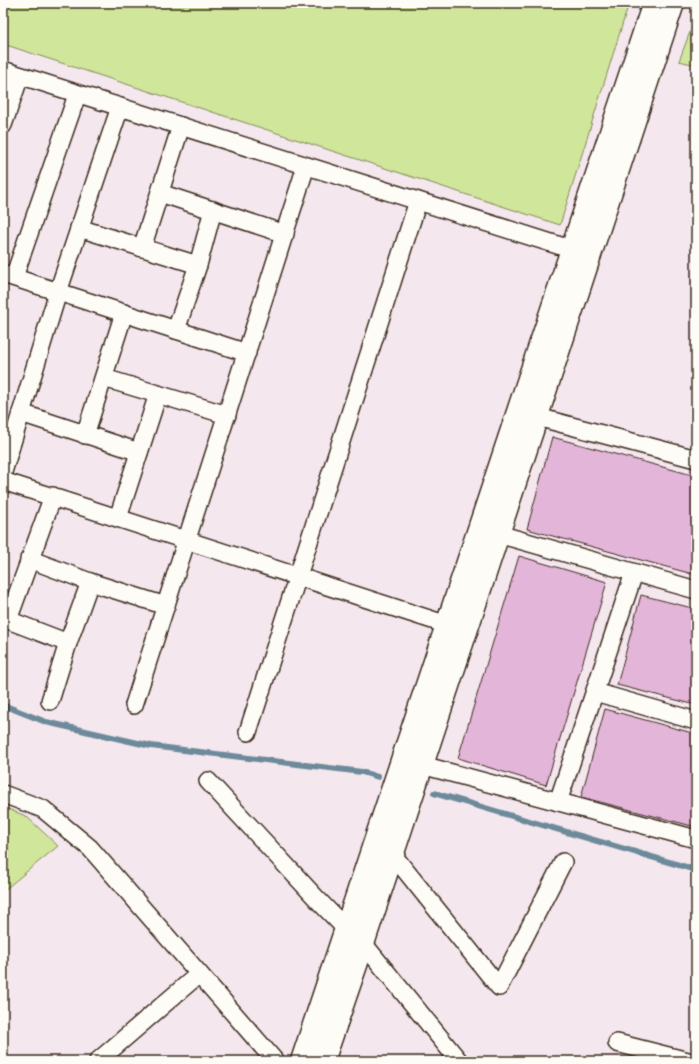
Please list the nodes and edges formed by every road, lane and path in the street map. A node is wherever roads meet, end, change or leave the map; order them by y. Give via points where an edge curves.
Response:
1 (654, 3) edge
2 (673, 3) edge
3 (3, 70) edge
4 (20, 76) junction
5 (78, 94) junction
6 (120, 107) junction
7 (3, 125) edge
8 (182, 126) junction
9 (306, 166) junction
10 (160, 193) junction
11 (418, 201) junction
12 (213, 210) junction
13 (79, 228) junction
14 (284, 234) junction
15 (142, 248) junction
16 (581, 252) junction
17 (198, 265) junction
18 (9, 276) edge
19 (58, 292) junction
20 (124, 313) junction
21 (176, 330) junction
22 (247, 353) junction
23 (104, 378) junction
24 (158, 394) junction
25 (21, 413) junction
26 (227, 415) junction
27 (527, 415) junction
28 (85, 435) junction
29 (139, 452) junction
30 (696, 459) edge
31 (3, 472) edge
32 (3, 481) edge
33 (53, 496) junction
34 (118, 518) junction
35 (498, 534) junction
36 (187, 540) junction
37 (29, 559) junction
38 (634, 572) junction
39 (298, 576) junction
40 (90, 582) junction
41 (696, 590) edge
42 (166, 606) junction
43 (5, 619) edge
44 (457, 628) junction
45 (68, 643) junction
46 (595, 692) junction
47 (50, 701) dead end
48 (134, 705) dead end
49 (696, 721) edge
50 (248, 732) dead end
51 (422, 765) junction
52 (208, 781) dead end
53 (3, 794) edge
54 (558, 802) junction
55 (696, 839) edge
56 (392, 855) junction
57 (563, 862) dead end
58 (346, 929) junction
59 (363, 943) junction
60 (199, 974) junction
61 (617, 1043) dead end
62 (98, 1061) edge
63 (275, 1061) edge
64 (302, 1061) edge
65 (323, 1061) edge
66 (459, 1061) edge
67 (688, 1061) edge

1 - 16 street
2 - 16 street
3 - 4 street
4 - 5 street
4 - 7 street
5 - 6 street
5 - 18 street
6 - 8 street
6 - 13 street
8 - 9 street
8 - 10 street
9 - 11 street
9 - 14 street
10 - 12 street
10 - 15 street
11 - 16 street
11 - 39 street
12 - 14 street
12 - 17 street
13 - 15 street
13 - 19 street
14 - 22 street
15 - 17 street
16 - 27 street
17 - 21 street
18 - 19 street
19 - 20 street
19 - 25 street
20 - 21 street
20 - 23 street
21 - 22 street
22 - 26 street
23 - 24 street
23 - 28 street
24 - 26 street
24 - 29 street
25 - 28 street
25 - 31 street
26 - 36 street
27 - 30 street
27 - 35 street
27 - 44 street
28 - 29 street
29 - 34 street
32 - 33 street
33 - 34 street
33 - 37 street
34 - 36 street
35 - 38 street
35 - 44 street
36 - 39 street
36 - 42 street
37 - 40 street
37 - 43 street
38 - 41 street
38 - 46 street
39 - 44 street
39 - 50 street
40 - 42 street
40 - 45 street
42 - 48 street
43 - 45 street
44 - 51 street
44 - 58 street
45 - 47 street
46 - 49 street
46 - 54 street
51 - 54 street
51 - 56 street
52 - 58 street
53 - 60 street via 43,809 90,848
54 - 55 street
56 - 57 street via 499,987
56 - 59 street
58 - 64 street
59 - 65 street
59 - 66 street
60 - 62 street
60 - 63 street
61 - 67 street

